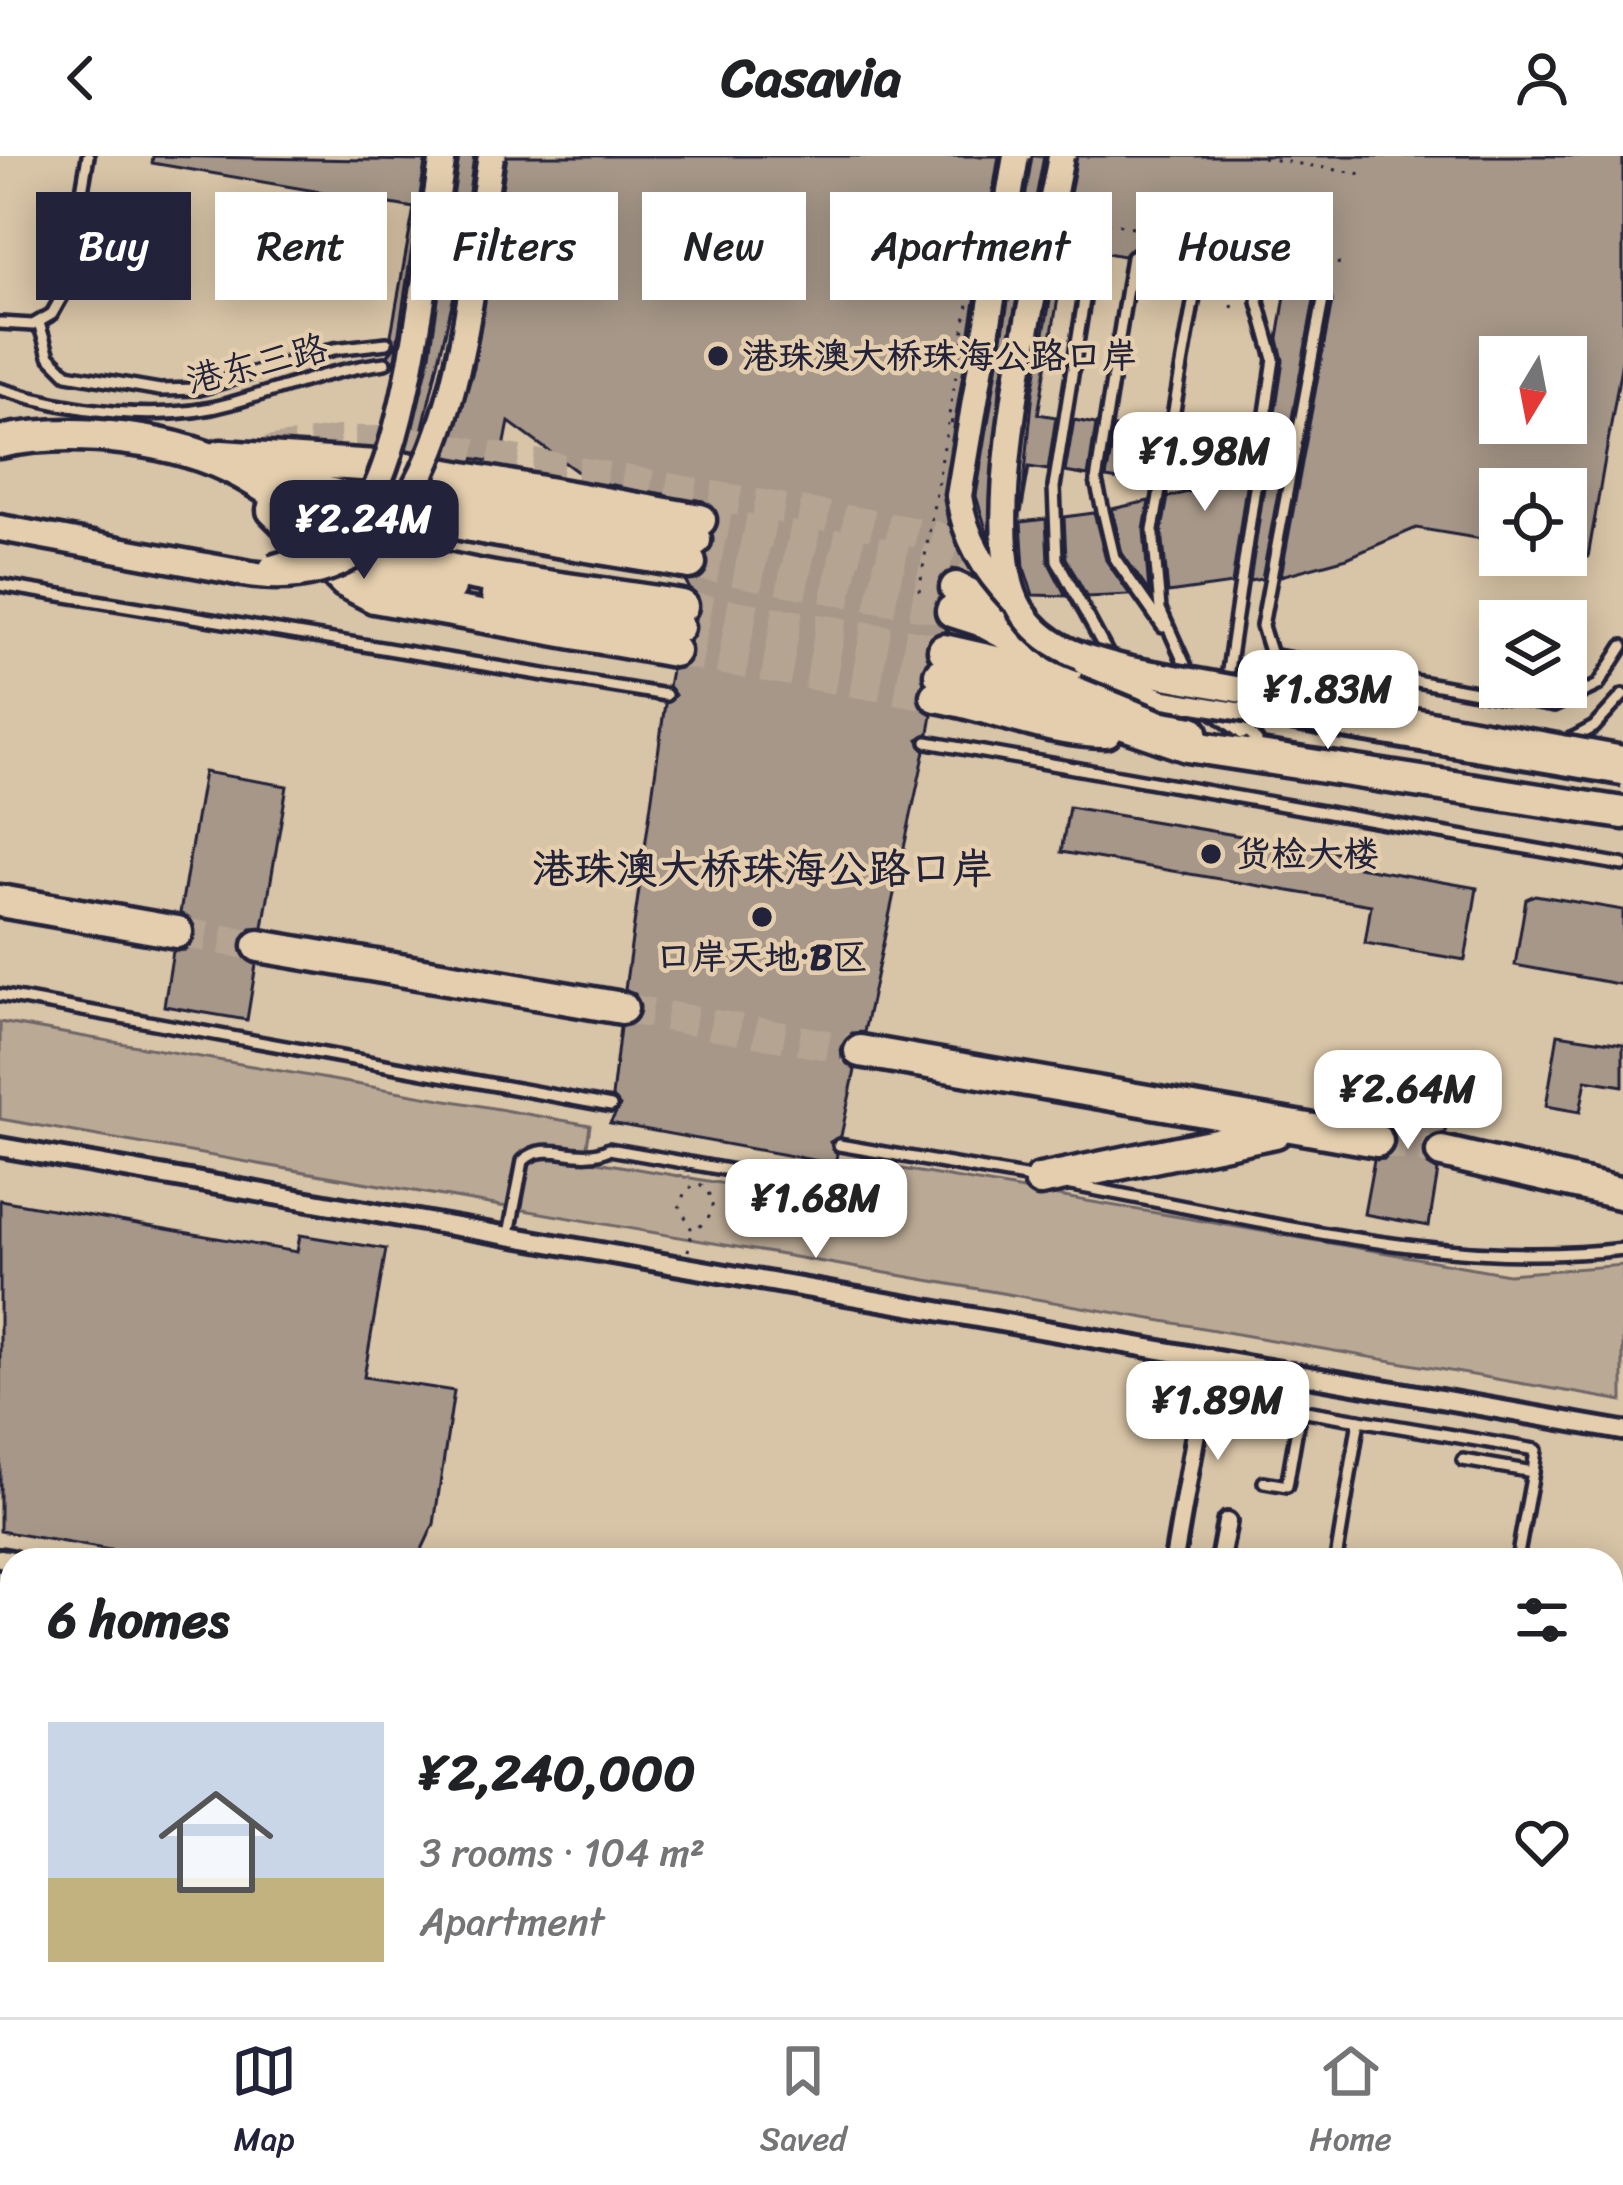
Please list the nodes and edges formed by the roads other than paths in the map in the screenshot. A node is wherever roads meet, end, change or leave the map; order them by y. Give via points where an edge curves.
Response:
1 (88, 156) edge
2 (443, 156) edge
3 (490, 156) edge
4 (1016, 156) edge
5 (1061, 156) edge
6 (1132, 257) dead end
7 (1084, 300) edge
8 (1194, 300) edge
9 (0, 323) edge
10 (39, 323) junction
11 (387, 343) dead end
12 (386, 363) dead end
13 (0, 389) edge
14 (0, 442) edge
15 (203, 456) junction
16 (242, 473) junction
17 (0, 528) edge
18 (233, 571) junction
19 (0, 585) edge
20 (1030, 618) junction
21 (1173, 641) junction
22 (1623, 646) edge
23 (1064, 652) junction
24 (1131, 694) junction
25 (666, 695) dead end
26 (1623, 695) edge
27 (1192, 740) junction
28 (1257, 741) junction
29 (927, 742) dead end
30 (1502, 754) junction
31 (1623, 758) edge
32 (1326, 769) junction
33 (1623, 776) edge
34 (1623, 813) edge
35 (1623, 865) edge
36 (0, 901) edge
37 (176, 932) tunnel mouth
38 (259, 946) tunnel mouth
39 (0, 995) edge
40 (622, 1008) tunnel mouth
41 (860, 1051) tunnel mouth
42 (611, 1106) dead end
43 (1314, 1130) junction
44 (1377, 1141) tunnel mouth
45 (839, 1145) dead end
46 (0, 1147) edge
47 (1442, 1152) tunnel mouth
48 (1040, 1180) junction
49 (820, 1186) dead end
50 (1623, 1194) edge
51 (509, 1234) junction
52 (1623, 1249) edge
53 (1209, 1358) junction
54 (1263, 1405) dead end
55 (1300, 1410) junction
56 (1360, 1420) junction
57 (1623, 1431) edge
58 (1463, 1460) dead end
59 (1533, 1472) junction
60 (1264, 1482) dead end
61 (1227, 1522) dead end
62 (1176, 1548) edge
63 (1222, 1548) edge
64 (1338, 1548) edge
65 (1519, 1548) edge

1 - 10 lane via 65,291
2 - 18 main road, bridge via 378,488 337,541 270,568
3 - 18 main road, bridge via 449,400 413,495 373,541 311,574
4 - 20 main road, bridge via 959,496 976,553
5 - 20 main road, bridge via 1006,470 1005,545
6 - 21 lane via 1099,444 1098,499 1114,556
7 - 24 lane via 1054,487 1057,560
8 - 21 lane via 1154,530 1155,580
9 - 10 lane
10 - 11 lane via 50,356 67,374 160,390 199,389 334,349
12 - 13 lane, 港东三路 via 185,412 110,410
14 - 15 highway via 56,437
15 - 15 highway via 407,468 695,541 455,523
15 - 16 highway
16 - 16 highway via 306,547 374,597 678,628 398,556 308,520
17 - 18 main road
19 - 25 lane
20 - 23 main road, bridge
20 - 24 highway
20 - 27 highway via 954,588 980,620
21 - 28 lane via 1204,704
22 - 28 lane via 1598,685 1554,706 1270,655 1263,620 1323,300 1316,272 1302,261 1279,262 1258,293 1274,359 1226,690 1228,711
23 - 30 street, bridge via 1114,682 1165,699
23 - 31 main road, bridge
24 - 27 highway
26 - 30 lane via 1573,740
27 - 27 highway via 1101,716 1031,670 940,673 1015,688 1106,732
27 - 32 highway
28 - 32 lane
29 - 35 lane
30 - 33 street, bridge
32 - 34 highway
36 - 37 highway
38 - 40 highway
39 - 42 lane
41 - 43 highway
43 - 44 highway
43 - 48 highway via 1253,1135
45 - 48 lane
46 - 51 street
47 - 50 highway
48 - 52 lane via 1485,1255
49 - 51 lane via 609,1149 591,1158 541,1150 524,1160
51 - 53 street
53 - 57 street
53 - 62 street
54 - 55 lane
55 - 56 lane
55 - 60 lane via 1287,1486
56 - 59 lane via 1536,1450
56 - 64 lane
58 - 59 lane
59 - 65 lane
61 - 63 street

